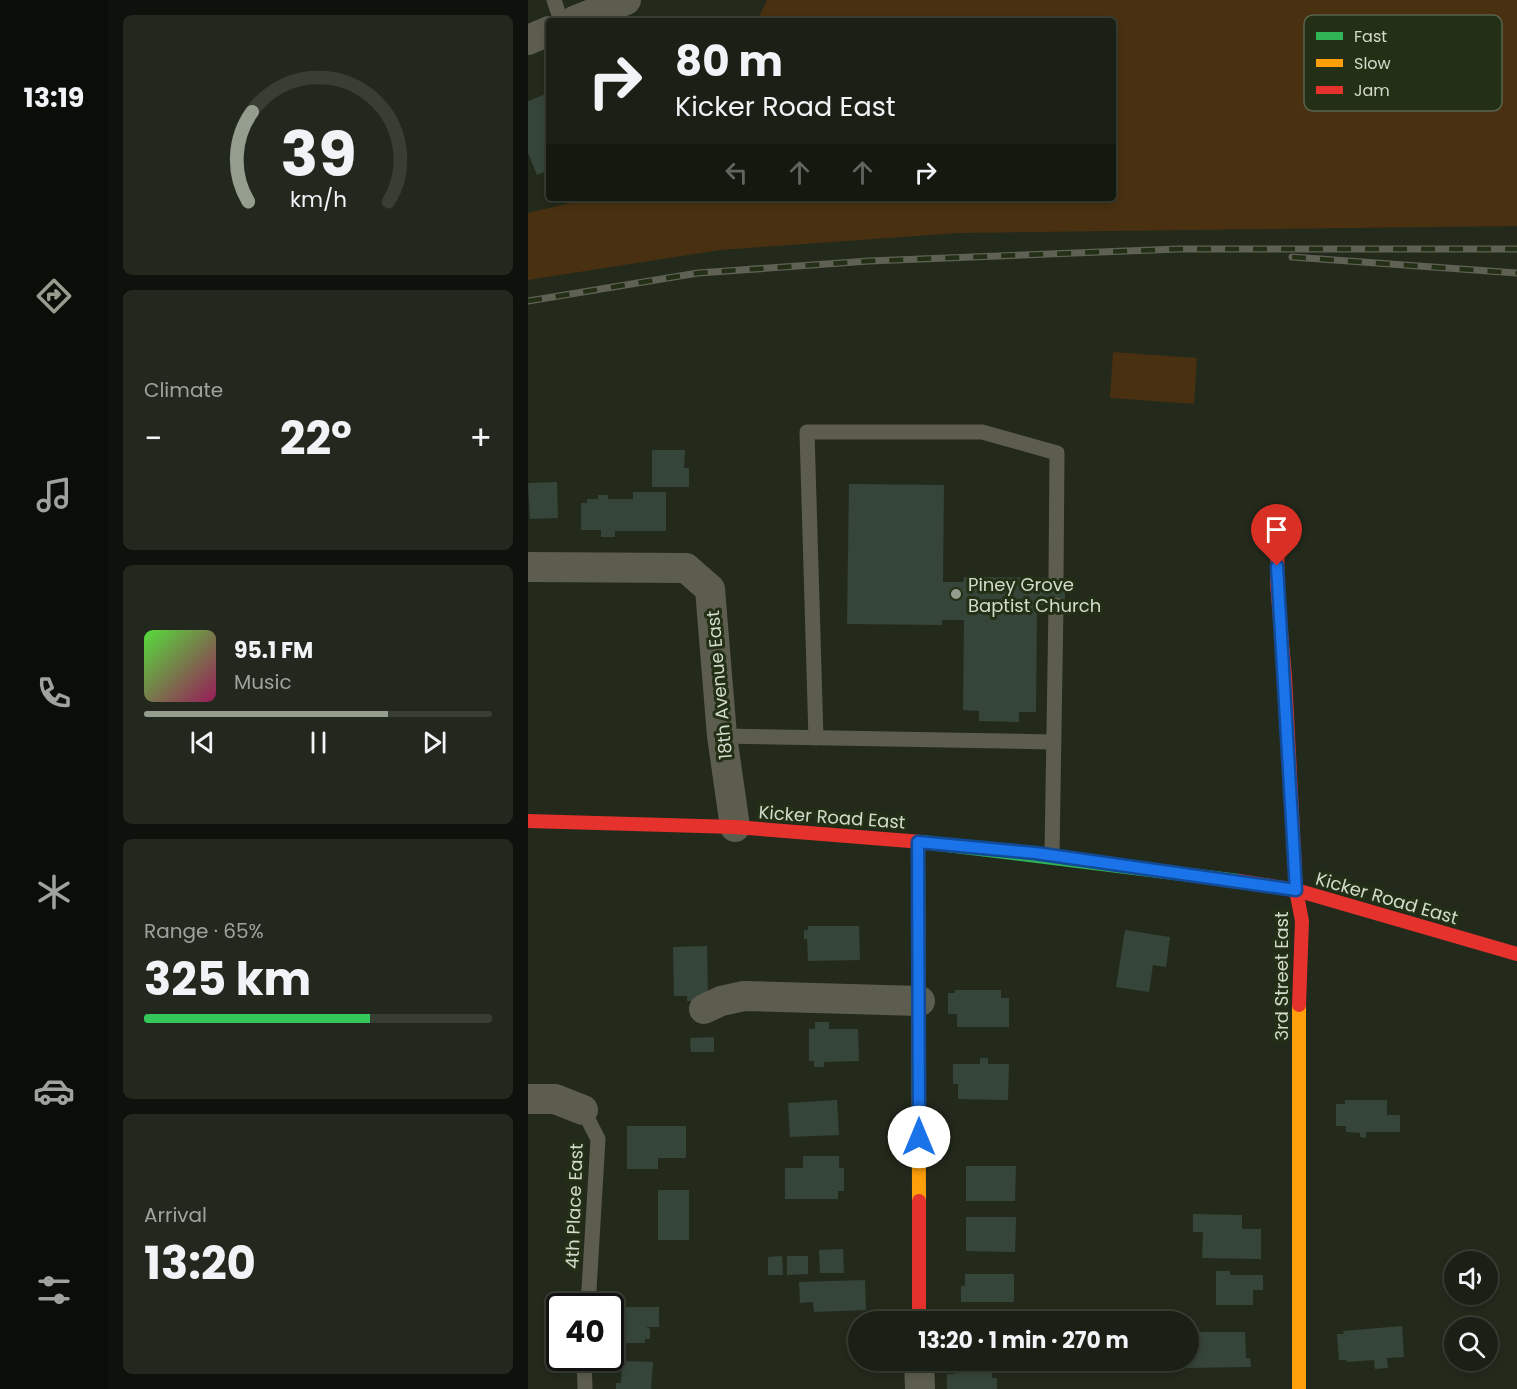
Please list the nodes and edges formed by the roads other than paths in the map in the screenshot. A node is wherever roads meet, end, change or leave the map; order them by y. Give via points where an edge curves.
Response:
1 (554, 0) edge
2 (626, 0) edge
3 (560, 18) edge
4 (581, 18) edge
5 (546, 32) edge
6 (528, 40) edge
7 (1278, 528) dead end
8 (528, 567) edge
9 (1056, 578) dead end
10 (1056, 605) dead end
11 (722, 736) junction
12 (816, 738) junction
13 (1053, 742) junction
14 (528, 821) edge
15 (735, 827) junction
16 (918, 842) junction
17 (1052, 855) junction
18 (1296, 890) junction
19 (1517, 954) edge
20 (920, 1000) junction
21 (704, 1009) dead end
22 (528, 1100) edge
23 (583, 1110) joint
24 (589, 1293) edge
25 (919, 1311) edge
26 (584, 1371) edge
27 (919, 1371) edge
28 (585, 1389) edge
29 (920, 1389) edge
30 (1299, 1389) edge

1 - 3 lane
2 - 4 street
5 - 6 street
7 - 18 street, 3rd Street East via 1277,584
8 - 11 street, 18th Avenue East via 672,567 686,568 699,578 710,589 713,606
9 - 12 lane via 1057,453 982,432 807,432
10 - 13 lane
11 - 12 lane
11 - 15 street, 18th Avenue East
12 - 13 lane
13 - 17 lane
14 - 15 street, Kicker Road East
15 - 16 street, Kicker Road East
16 - 17 street, Kicker Road East
16 - 20 street
17 - 18 street, Kicker Road East
18 - 19 street, Kicker Road East
18 - 30 street, 3rd Street East via 1302,921
20 - 21 street via 744,996 721,1000
20 - 25 street
22 - 23 street via 555,1099
23 - 24 lane, 4th Place East via 598,1139
26 - 28 lane
27 - 29 street

